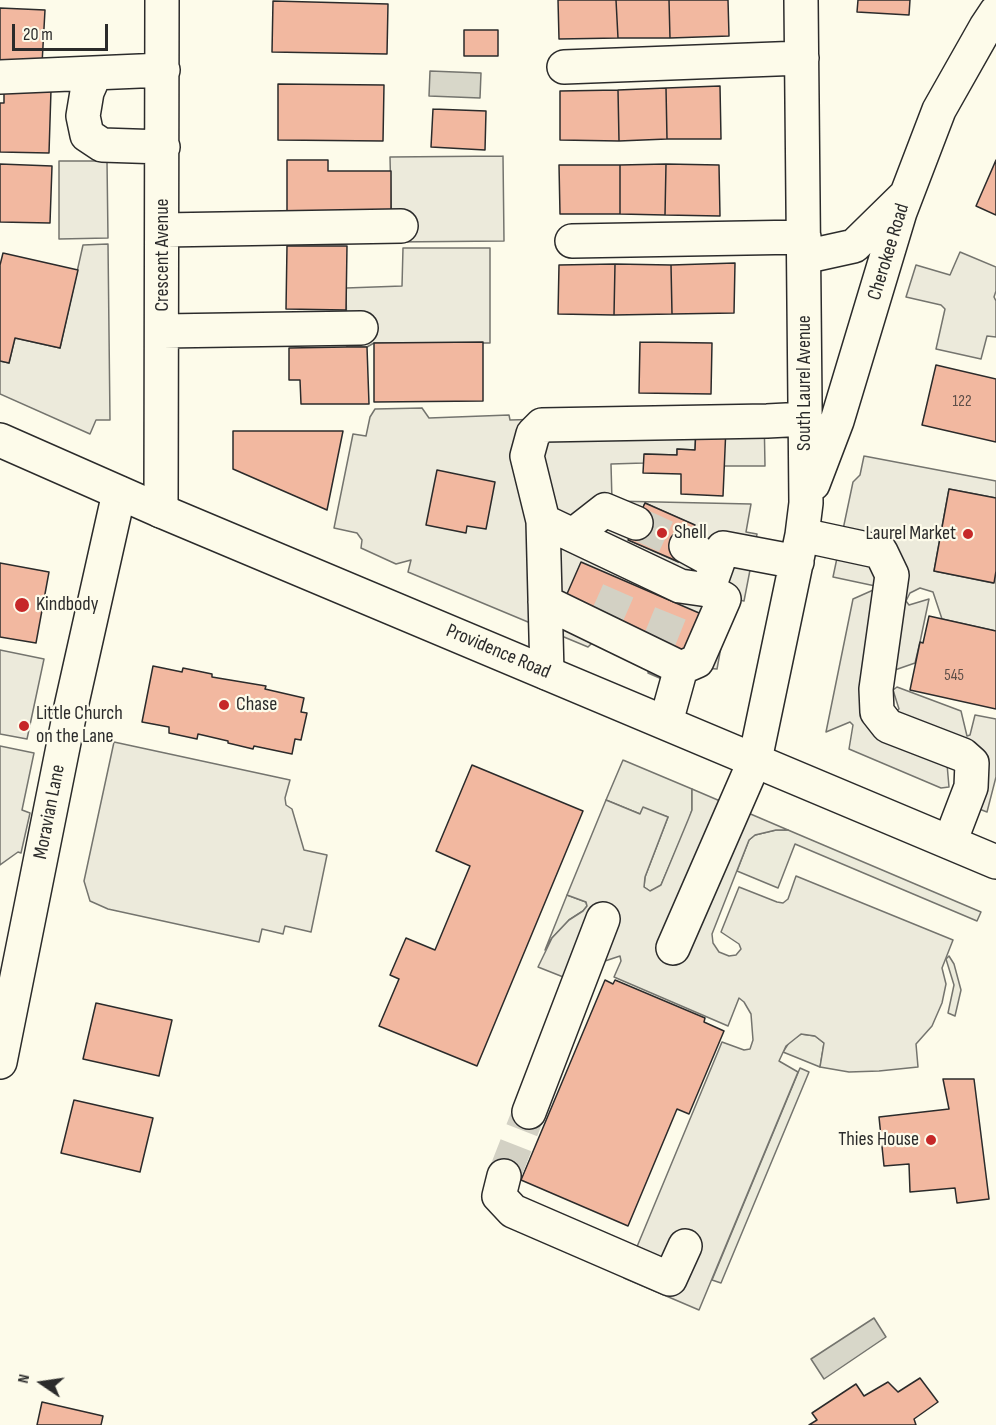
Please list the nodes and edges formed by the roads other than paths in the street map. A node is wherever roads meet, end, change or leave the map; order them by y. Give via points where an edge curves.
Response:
1 (162, 0) edge
2 (801, 0) edge
3 (996, 12) edge
4 (802, 58) junction
5 (564, 67) dead end
6 (163, 70) junction
7 (95, 74) junction
8 (0, 77) edge
9 (163, 147) junction
10 (908, 193) junction
11 (401, 226) dead end
12 (163, 230) junction
13 (572, 241) dead end
14 (804, 247) junction
15 (361, 328) dead end
16 (163, 331) junction
17 (806, 419) junction
18 (0, 440) edge
19 (119, 493) junction
20 (806, 503) junction
21 (161, 511) junction
22 (543, 521) junction
23 (636, 523) tunnel mouth
24 (573, 535) junction
25 (686, 546) dead end
26 (800, 548) junction
27 (695, 585) junction
28 (545, 602) junction
29 (681, 668) junction
30 (547, 672) junction
31 (666, 722) junction
32 (755, 760) junction
33 (950, 842) junction
34 (996, 862) edge
35 (603, 920) dead end
36 (673, 948) dead end
37 (0, 1062) edge
38 (529, 1112) tunnel mouth
39 (504, 1176) tunnel mouth
40 (685, 1246) dead end

1 - 6 street, Crescent Avenue
2 - 4 street, South Laurel Avenue
3 - 10 street, Cherokee Road via 939,110
4 - 5 street
4 - 14 street, South Laurel Avenue
6 - 7 street
6 - 9 street, Crescent Avenue
7 - 8 street
7 - 9 street via 83,116 87,135 102,145
9 - 12 street, Crescent Avenue
10 - 14 street via 854,246
10 - 20 street, Cherokee Road via 837,422
11 - 12 street
12 - 16 street, Crescent Avenue
13 - 14 street
14 - 17 street, South Laurel Avenue
15 - 16 street
16 - 21 street, Crescent Avenue
17 - 20 street, South Laurel Avenue
17 - 22 street via 542,425 533,434 527,456
18 - 19 street, Providence Road
19 - 21 street, Providence Road
19 - 37 street, Moravian Lane via 71,707
20 - 26 street, South Laurel Avenue
21 - 30 street, Providence Road
22 - 24 street
22 - 28 street
23 - 24 street via 605,510
24 - 27 street via 627,571
25 - 27 street
26 - 27 street via 723,548
26 - 32 street, South Laurel Avenue
26 - 33 street via 881,552 892,575 876,689 877,711 888,726 963,755 972,763 971,787
27 - 29 street via 724,599 697,661
28 - 29 street via 655,649
28 - 30 street
29 - 31 street
30 - 31 street, Providence Road
31 - 32 street, Providence Road
32 - 33 street, Providence Road
32 - 36 street, South Laurel Avenue
33 - 34 street, Providence Road
35 - 38 street
39 - 40 street via 499,1196 513,1211 670,1278

